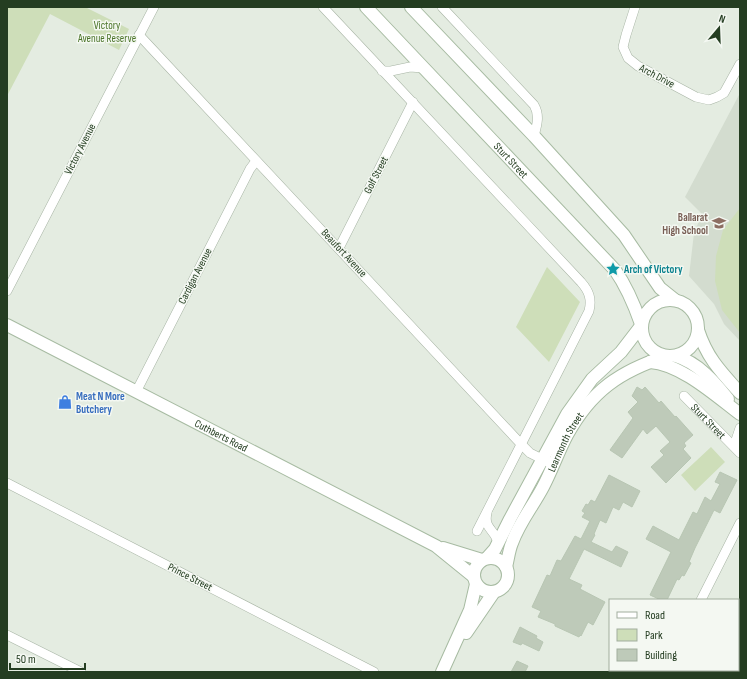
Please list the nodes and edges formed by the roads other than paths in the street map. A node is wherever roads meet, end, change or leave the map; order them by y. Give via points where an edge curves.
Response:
1 (154, 7) edge
2 (323, 7) edge
3 (366, 7) edge
4 (411, 7) edge
5 (442, 7) edge
6 (634, 7) edge
7 (139, 35) junction
8 (740, 64) edge
9 (423, 68) junction
10 (382, 71) junction
11 (413, 102) junction
12 (534, 136) junction
13 (256, 161) junction
14 (339, 248) junction
15 (7, 291) edge
16 (675, 300) junction
17 (7, 325) edge
18 (641, 325) junction
19 (698, 330) junction
20 (671, 356) junction
21 (648, 362) junction
22 (136, 392) junction
23 (740, 393) edge
24 (684, 396) dead end
25 (740, 414) edge
26 (740, 428) edge
27 (521, 444) junction
28 (737, 449) edge
29 (542, 460) junction
30 (553, 465) junction
31 (7, 483) edge
32 (488, 509) junction
33 (740, 523) edge
34 (476, 531) dead end
35 (498, 543) junction
36 (436, 546) junction
37 (484, 559) junction
38 (506, 567) junction
39 (475, 580) junction
40 (494, 592) junction
41 (702, 599) edge
42 (7, 635) edge
43 (452, 654) junction
44 (81, 672) edge
45 (374, 672) edge
46 (442, 672) edge

1 - 7 street, Victory Avenue
2 - 10 street
3 - 9 street, Sturt Street
4 - 12 street
5 - 12 street via 534,105 538,114
6 - 8 street, Arch Drive via 623,45 625,53 638,66 707,100 715,98 727,89
7 - 13 street, Beaufort Avenue
7 - 15 street, Victory Avenue
9 - 10 street
9 - 18 street, Sturt Street via 615,270 628,290
10 - 11 street
11 - 14 street, Golf Street
11 - 27 street via 589,294 589,311
12 - 16 street via 624,235 660,288
13 - 14 street, Beaufort Avenue
13 - 22 street, Cardigan Avenue
14 - 27 street, Beaufort Avenue
16 - 18 street via 664,300 654,304 647,311
16 - 19 street via 692,311 697,320
17 - 22 street, Cuthberts Road
18 - 20 street via 643,338 649,348 659,354
18 - 29 street, Learmonth Street via 621,352 585,388 567,414
19 - 20 street via 695,340 685,352
19 - 23 street via 710,358
20 - 21 street, Learmonth Street
20 - 25 street via 690,362 704,372
21 - 25 street via 662,364 685,375
21 - 30 street, Learmonth Street via 615,380 593,398 576,419
22 - 36 street, Cuthberts Road
24 - 28 street, Sturt Street
26 - 28 street, Sturt Street
27 - 29 street, Beaufort Avenue via 530,454
27 - 32 street
29 - 30 street, Beaufort Avenue
29 - 35 street, Learmonth Street
30 - 38 street, Learmonth Street via 511,544
31 - 45 street, Prince Street
32 - 34 street
32 - 35 street via 486,524 497,537
33 - 41 street
35 - 37 street, Learmonth Street
36 - 37 street, Cuthberts Road
36 - 39 street, Cuthberts Road
37 - 38 street via 500,560
37 - 39 street via 475,567
38 - 40 street via 506,582
39 - 40 street via 484,591
39 - 43 street via 470,610
40 - 43 street
42 - 44 street
43 - 46 street

